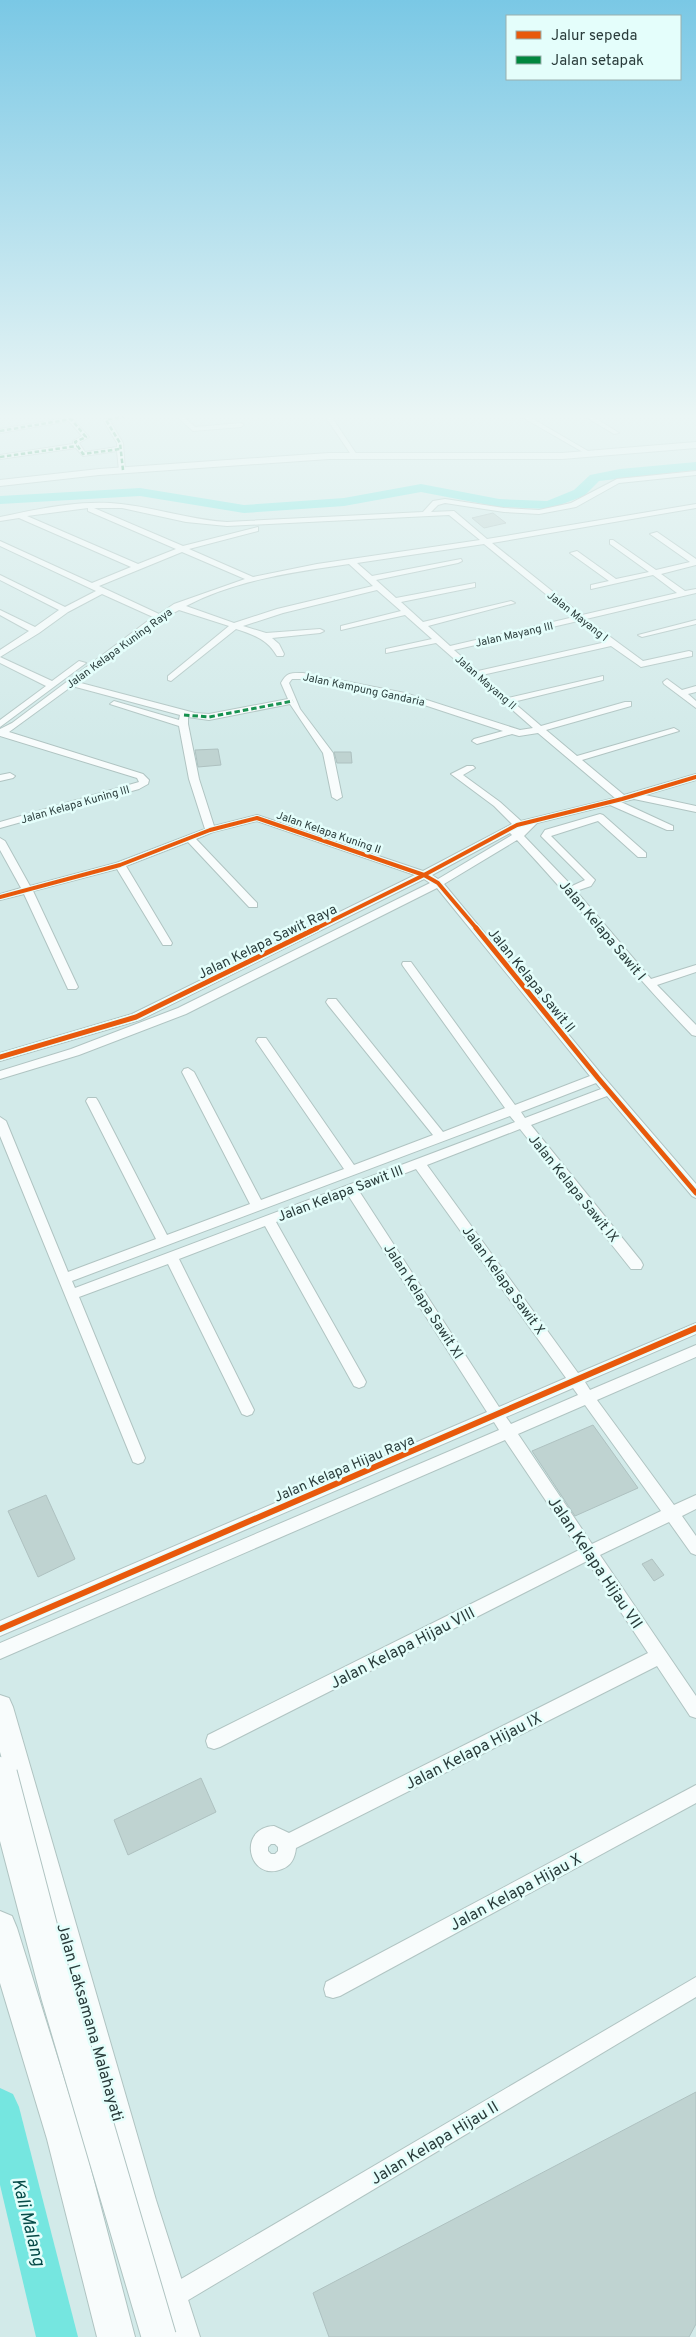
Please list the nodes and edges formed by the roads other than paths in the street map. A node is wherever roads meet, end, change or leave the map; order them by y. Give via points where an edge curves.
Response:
1 (42, 525) edge
2 (127, 525) edge
3 (268, 525) edge
4 (465, 525) edge
5 (572, 525) edge
6 (654, 534) dead end
7 (481, 539) junction
8 (612, 542) dead end
9 (0, 543) edge
10 (182, 549) junction
11 (574, 553) dead end
12 (458, 561) dead end
13 (351, 562) junction
14 (696, 563) edge
15 (138, 567) junction
16 (655, 573) junction
17 (0, 577) edge
18 (249, 578) junction
19 (370, 579) junction
20 (615, 582) junction
21 (472, 585) dead end
22 (91, 586) junction
23 (379, 587) junction
24 (594, 587) dead end
25 (101, 591) junction
26 (696, 591) edge
27 (684, 594) junction
28 (396, 602) junction
29 (511, 604) dead end
30 (177, 606) junction
31 (65, 610) junction
32 (0, 612) edge
33 (408, 612) junction
34 (150, 613) junction
35 (159, 616) junction
36 (582, 619) junction
37 (696, 622) edge
38 (236, 625) junction
39 (423, 625) junction
40 (344, 628) dead end
41 (36, 631) junction
42 (320, 631) dead end
43 (642, 635) dead end
44 (265, 636) junction
45 (437, 640) junction
46 (612, 643) junction
47 (448, 649) junction
48 (388, 651) dead end
49 (0, 654) edge
50 (280, 654) dead end
51 (688, 654) dead end
52 (0, 660) edge
53 (477, 674) junction
54 (171, 678) dead end
55 (600, 678) dead end
56 (667, 682) dead end
57 (52, 685) junction
58 (66, 686) junction
59 (696, 689) edge
60 (681, 693) junction
61 (293, 701) junction
62 (506, 701) junction
63 (628, 704) dead end
64 (696, 705) edge
65 (184, 720) junction
66 (540, 729) junction
67 (0, 730) edge
68 (512, 731) junction
69 (674, 731) dead end
70 (477, 741) dead end
71 (576, 758) junction
72 (470, 768) dead end
73 (696, 778) edge
74 (634, 796) junction
75 (337, 797) dead end
76 (617, 800) junction
77 (589, 808) junction
78 (696, 809) edge
79 (600, 817) junction
80 (0, 825) edge
81 (670, 828) dead end
82 (517, 829) junction
83 (210, 830) junction
84 (189, 838) junction
85 (0, 841) edge
86 (642, 855) dead end
87 (120, 865) junction
88 (424, 875) junction
89 (438, 883) junction
90 (27, 890) junction
91 (570, 890) junction
92 (0, 896) edge
93 (253, 905) dead end
94 (167, 942) dead end
95 (407, 964) dead end
96 (696, 968) edge
97 (649, 984) junction
98 (72, 988) dead end
99 (332, 1002) dead end
100 (696, 1032) edge
101 (262, 1041) dead end
102 (0, 1057) edge
103 (188, 1072) dead end
104 (0, 1075) edge
105 (598, 1078) junction
106 (608, 1091) junction
107 (92, 1100) dead end
108 (514, 1110) junction
109 (0, 1121) edge
110 (523, 1124) junction
111 (441, 1137) junction
112 (419, 1163) junction
113 (352, 1171) junction
114 (351, 1189) junction
115 (696, 1193) edge
116 (258, 1206) junction
117 (268, 1220) junction
118 (164, 1241) junction
119 (171, 1257) junction
120 (636, 1265) dead end
121 (64, 1279) junction
122 (71, 1295) junction
123 (696, 1328) edge
124 (696, 1351) edge
125 (576, 1380) junction
126 (359, 1382) dead end
127 (588, 1398) junction
128 (247, 1410) dead end
129 (497, 1414) junction
130 (508, 1432) junction
131 (138, 1458) dead end
132 (696, 1502) edge
133 (671, 1513) junction
134 (696, 1548) edge
135 (590, 1552) junction
136 (111, 1581) junction
137 (117, 1600) junction
138 (0, 1628) edge
139 (0, 1651) edge
140 (660, 1656) junction
141 (0, 1707) edge
142 (696, 1710) edge
143 (214, 1741) dead end
144 (0, 1774) edge
145 (696, 1794) edge
146 (286, 1843) dead end
147 (0, 1928) edge
148 (696, 1986) edge
149 (333, 1989) dead end
150 (172, 2297) junction
151 (116, 2337) edge
152 (159, 2337) edge
153 (184, 2337) edge

1 - 15 street
2 - 10 street
3 - 10 street
4 - 7 street, Jalan Mayang I
5 - 7 street
6 - 14 street
7 - 13 street, Jalan Kelapa Kuning Raya
7 - 18 street, Jalan Kelapa Kuning Raya via 324,560
7 - 36 street, Jalan Mayang I
8 - 16 street
9 - 22 street
10 - 15 street
10 - 18 street
11 - 20 street
12 - 19 street
13 - 18 street, Jalan Kelapa Kuning Raya
13 - 19 street, Jalan Mayang II
14 - 16 street
15 - 22 street
16 - 20 street
16 - 27 street
17 - 31 street
18 - 30 street, Jalan Kelapa Kuning Raya
18 - 34 street, Jalan Kelapa Kuning Raya via 179,597
19 - 23 street, Jalan Mayang II
20 - 24 street
21 - 28 street
22 - 25 street
23 - 28 street, Jalan Mayang II
23 - 38 street
25 - 31 street
25 - 34 street
26 - 27 street, Jalan Mayang III
27 - 36 street, Jalan Mayang III
28 - 33 street, Jalan Mayang II
29 - 39 street
30 - 35 street, Jalan Kelapa Kuning Raya
30 - 38 street
31 - 41 street
32 - 41 street
33 - 39 street, Jalan Mayang II
33 - 40 street
34 - 35 street
34 - 57 street, Jalan Kelapa Kuning Raya
35 - 58 street, Jalan Kelapa Kuning Raya
36 - 46 street, Jalan Mayang I
36 - 47 street, Jalan Mayang III
37 - 43 street
38 - 44 street
38 - 54 street
39 - 45 street, Jalan Mayang II
41 - 49 street
42 - 44 street
44 - 50 street
45 - 47 street, Jalan Mayang II
45 - 48 street
46 - 51 street, Jalan Mayang I via 642,664
46 - 53 street
47 - 53 street, Jalan Mayang II
52 - 57 street
53 - 62 street, Jalan Mayang II
55 - 62 street
56 - 60 street
57 - 67 street, Jalan Kelapa Kuning Raya
58 - 65 street
58 - 67 street, Jalan Kelapa Kuning Raya
59 - 60 street
60 - 64 street
61 - 65 street
61 - 68 street, Jalan Kampung Gandaria via 285,680 289,676 303,676 402,695
61 - 75 street, Jalan Kampung Gandaria via 299,715 328,753
62 - 66 street, Jalan Mayang II
63 - 66 street, Jalan Kampung Gandaria
65 - 83 street via 194,780
66 - 68 street, Jalan Kampung Gandaria via 520,733
66 - 71 street, Jalan Mayang II
67 - 80 street, Jalan Kelapa Kuning III via 144,780 136,787
68 - 70 street
69 - 71 street
71 - 76 street, Jalan Mayang II
72 - 82 street, Jalan Kelapa Sawit I via 456,774 497,804
73 - 74 street, Jalan Kelapa Sawit Raya
74 - 76 street, Jalan Kelapa Sawit Raya
74 - 78 street
76 - 77 street, Jalan Kelapa Sawit Raya
76 - 81 street, Jalan Mayang II
77 - 79 street
77 - 82 street, Jalan Kelapa Sawit Raya via 534,821
79 - 86 street
79 - 91 street via 545,834 590,880
82 - 88 street, Jalan Kelapa Sawit Raya
82 - 89 street, Jalan Kelapa Sawit Raya
82 - 91 street, Jalan Kelapa Sawit I
83 - 84 street, Jalan Kelapa Kuning II
83 - 88 street, Jalan Kelapa Kuning II via 245,820 263,819
84 - 87 street, Jalan Kelapa Kuning II
84 - 93 street
85 - 90 street
87 - 90 street, Jalan Kelapa Kuning II
87 - 94 street
88 - 89 street, Jalan Kelapa Kuning II
88 - 102 street, Jalan Kelapa Sawit Raya via 136,1017
89 - 104 street, Jalan Kelapa Sawit Raya via 182,1011 75,1052
89 - 105 street, Jalan Kelapa Sawit II
90 - 92 street, Jalan Kelapa Kuning II
90 - 98 street
91 - 97 street, Jalan Kelapa Sawit I
95 - 108 street, Jalan Kelapa Sawit IX
96 - 97 street
97 - 100 street, Jalan Kelapa Sawit I
99 - 111 street
101 - 113 street
103 - 116 street
105 - 106 street, Jalan Kelapa Sawit II
105 - 108 street, Jalan Kelapa Sawit III
106 - 110 street, Jalan Kelapa Sawit III
106 - 115 street
107 - 118 street
108 - 110 street, Jalan Kelapa Sawit IX
108 - 111 street, Jalan Kelapa Sawit III
109 - 121 street
110 - 112 street, Jalan Kelapa Sawit III
110 - 120 street, Jalan Kelapa Sawit IX
111 - 113 street, Jalan Kelapa Sawit III
112 - 114 street, Jalan Kelapa Sawit III
112 - 125 street, Jalan Kelapa Sawit X
113 - 116 street, Jalan Kelapa Sawit III
114 - 117 street, Jalan Kelapa Sawit III
114 - 129 street, Jalan Kelapa Sawit XI
116 - 118 street, Jalan Kelapa Sawit III
117 - 119 street, Jalan Kelapa Sawit III
117 - 126 street
118 - 121 street, Jalan Kelapa Sawit III
119 - 122 street, Jalan Kelapa Sawit III
119 - 128 street
121 - 122 street
122 - 131 street
123 - 125 street, Jalan Kelapa Hijau Raya
124 - 127 street
125 - 127 street, Jalan Kelapa Sawit X
125 - 129 street, Jalan Kelapa Hijau Raya
127 - 130 street
127 - 133 street, Jalan Kelapa Sawit X
129 - 130 street, Jalan Kelapa Hijau VII
129 - 136 street, Jalan Kelapa Hijau Raya
130 - 135 street, Jalan Kelapa Hijau VII
130 - 137 street
132 - 133 street, Jalan Kelapa Hijau VIII
133 - 134 street, Jalan Kelapa Sawit X
133 - 135 street, Jalan Kelapa Hijau VIII
135 - 140 street, Jalan Kelapa Hijau VII
135 - 143 street, Jalan Kelapa Hijau VIII
136 - 137 street
136 - 138 street, Jalan Kelapa Hijau Raya
137 - 139 street
140 - 142 street, Jalan Kelapa Hijau VII
140 - 146 street, Jalan Kelapa Hijau IX
141 - 150 main road, Jalan Laksamana Malahayati
144 - 152 highway, bridge via 58,1995
145 - 149 street, Jalan Kelapa Hijau X
147 - 151 highway via 65,2139
148 - 150 street, Jalan Kelapa Hijau II
150 - 153 main road, Jalan Laksamana Malahayati

